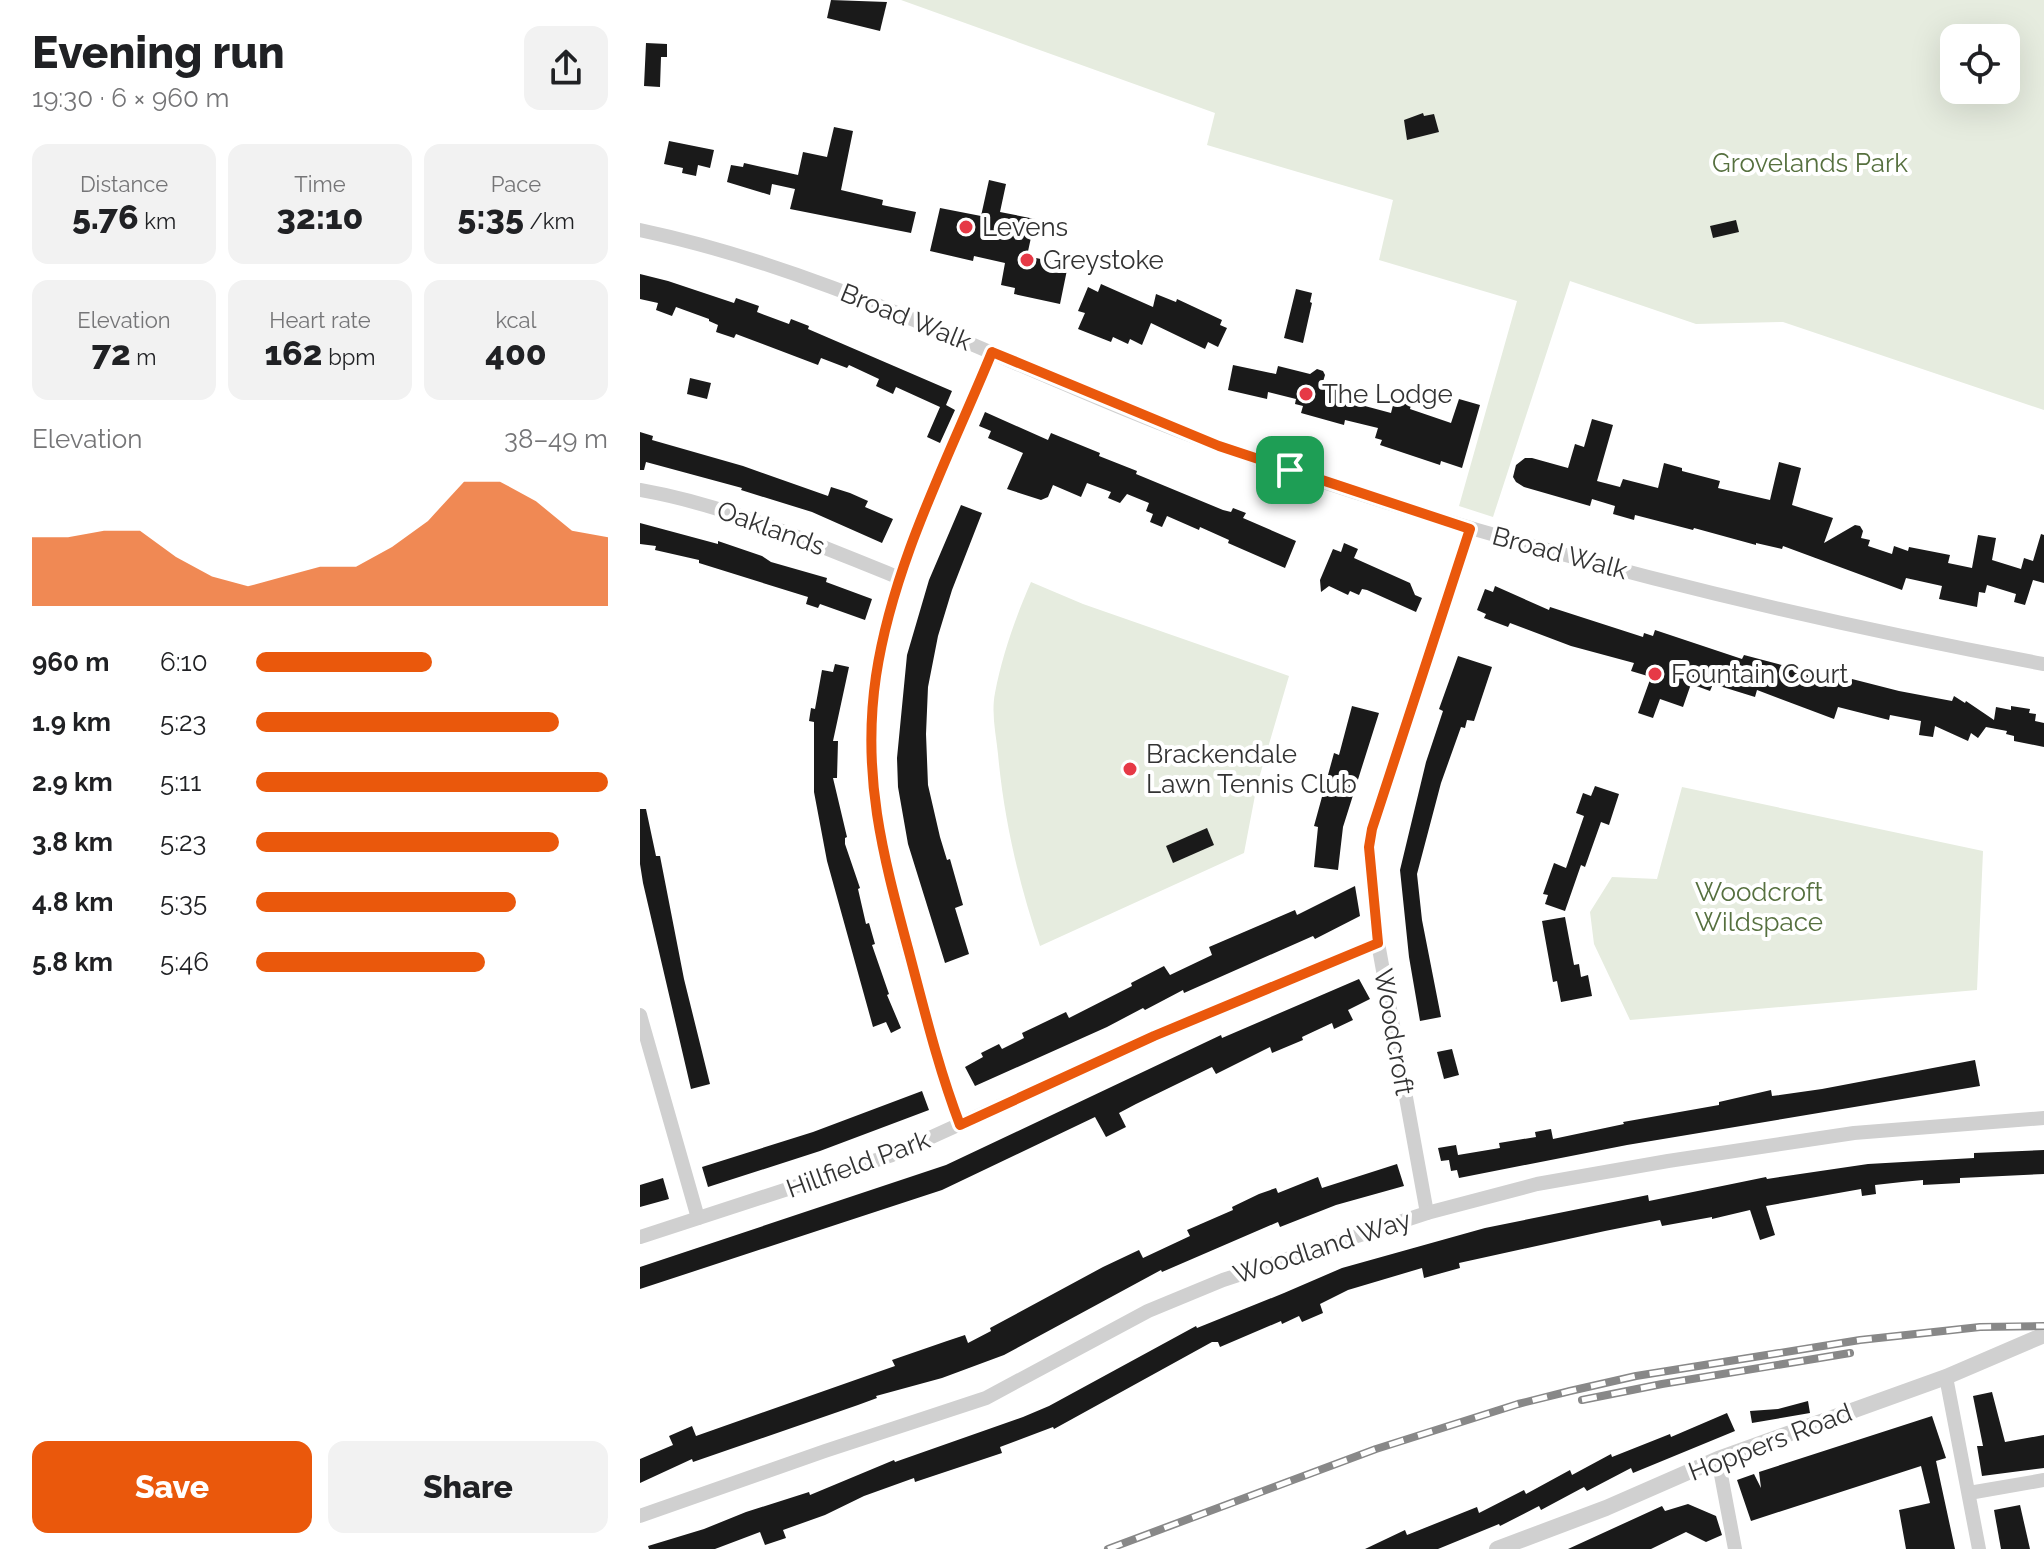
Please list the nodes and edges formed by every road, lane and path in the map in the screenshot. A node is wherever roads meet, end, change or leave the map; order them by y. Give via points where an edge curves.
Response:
1 (640, 230) edge
2 (992, 352) junction
3 (640, 490) edge
4 (1470, 529) junction
5 (900, 578) junction
6 (2044, 664) edge
7 (1378, 943) junction
8 (640, 1015) edge
9 (2044, 1118) edge
10 (960, 1125) junction
11 (1427, 1213) junction
12 (698, 1218) junction
13 (640, 1237) edge
14 (2044, 1335) edge
15 (1946, 1377) junction
16 (1718, 1459) junction
17 (2044, 1480) edge
18 (1969, 1493) junction
19 (640, 1516) edge
20 (1507, 1547) edge
21 (1735, 1549) edge
22 (1979, 1549) edge

1 - 2 street, Broad Walk via 839,289
2 - 4 street, Broad Walk via 1219,446
2 - 5 street
3 - 5 street, Oaklands via 688,498 754,519
4 - 6 street, Broad Walk via 1728,598
4 - 7 street, Woodcroft via 1372,829
5 - 10 street via 871,717 876,819 917,985
7 - 10 street, Hillfield Park via 1154,1036
7 - 11 street, Woodcroft
8 - 12 street
9 - 11 street, Woodland Way via 1854,1133 1684,1158 1537,1184
10 - 12 street, Hillfield Park via 854,1169
11 - 19 street, Woodland Way via 1223,1280 1148,1311 986,1398
12 - 13 street, Hillfield Park
14 - 15 street, Hoppers Road
15 - 16 street, Hoppers Road
15 - 18 street
16 - 20 street, Hoppers Road
16 - 21 street
17 - 18 street
18 - 22 street

